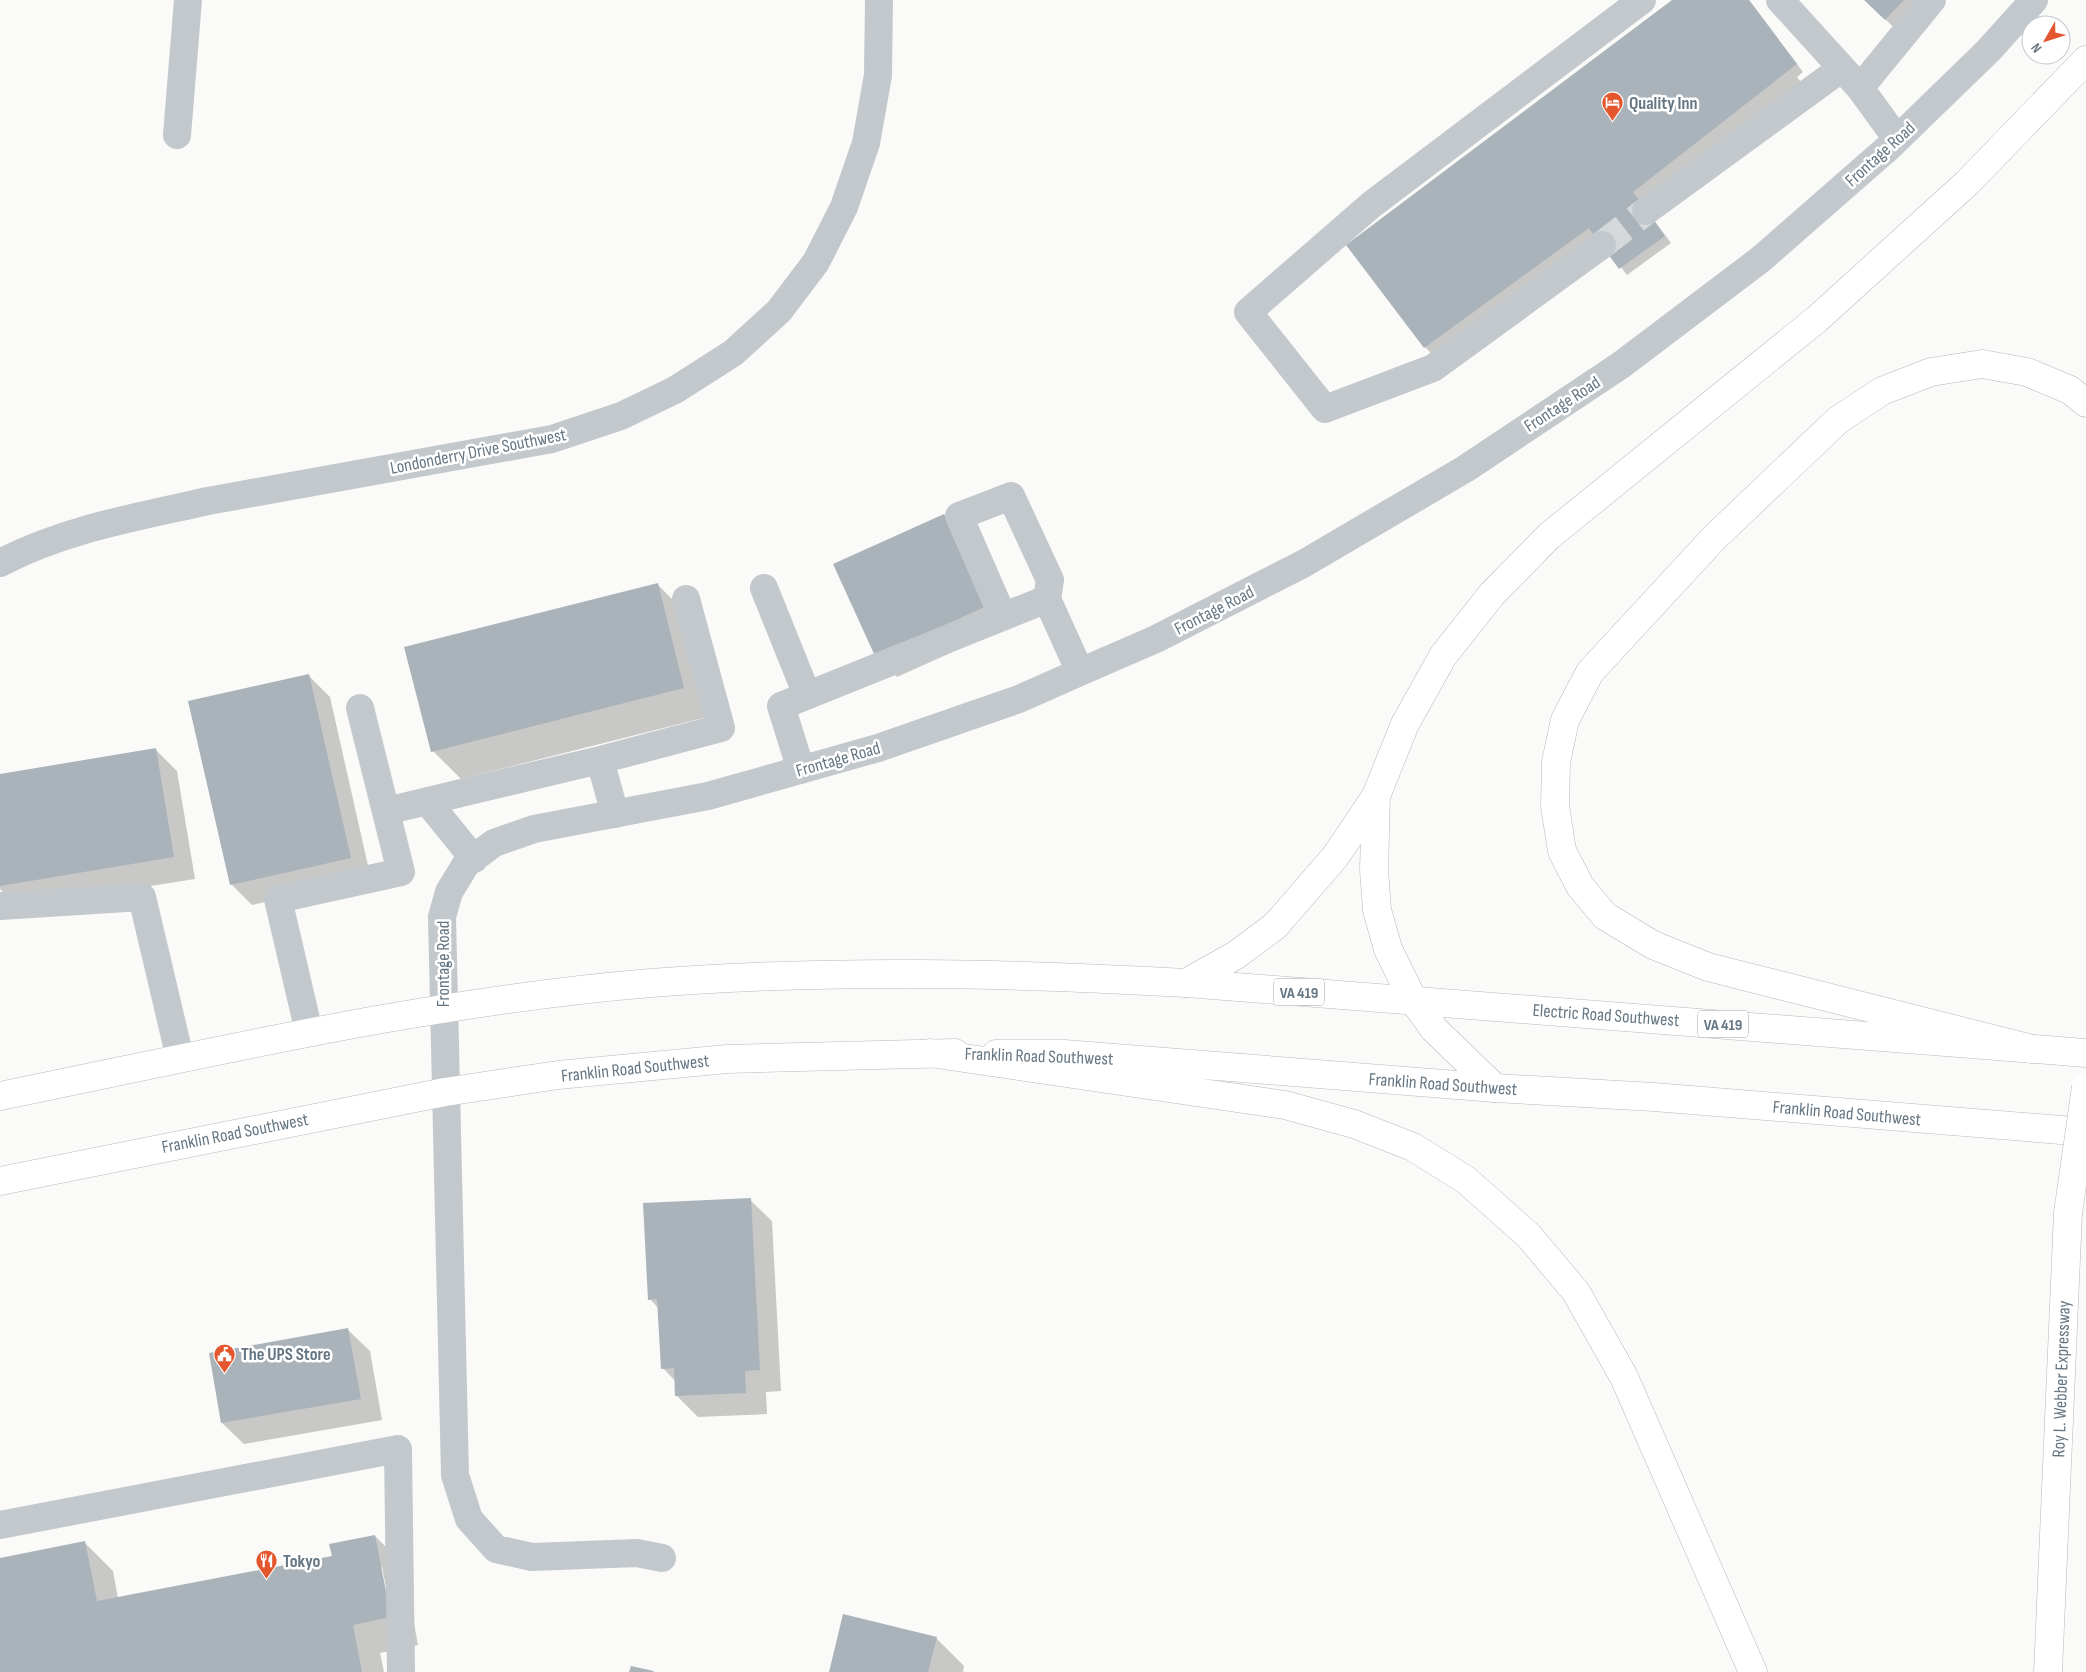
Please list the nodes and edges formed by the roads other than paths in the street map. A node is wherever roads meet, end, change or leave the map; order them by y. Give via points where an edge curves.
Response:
1 (188, 0) edge
2 (879, 0) edge
3 (1642, 0) edge
4 (1780, 0) edge
5 (1932, 0) edge
6 (2034, 0) edge
7 (2086, 60) edge
8 (1842, 68) junction
9 (1860, 88) junction
10 (177, 135) dead end
11 (1897, 140) junction
12 (1646, 211) tunnel mouth
13 (1602, 245) tunnel mouth
14 (2086, 403) edge
15 (0, 563) edge
16 (764, 588) dead end
17 (686, 599) dead end
18 (1047, 599) junction
19 (1003, 617) junction
20 (1080, 672) junction
21 (808, 695) junction
22 (360, 708) dead end
23 (600, 760) junction
24 (801, 770) junction
25 (1376, 796) junction
26 (427, 801) junction
27 (386, 811) junction
28 (615, 814) junction
29 (474, 859) junction
30 (0, 906) edge
31 (1186, 983) junction
32 (1413, 1000) junction
33 (443, 1009) junction
34 (309, 1032) junction
35 (2032, 1049) junction
36 (930, 1053) junction
37 (2086, 1053) edge
38 (180, 1058) junction
39 (2086, 1087) edge
40 (1495, 1088) junction
41 (445, 1092) junction
42 (0, 1096) edge
43 (2086, 1132) edge
44 (0, 1181) edge
45 (0, 1525) edge
46 (662, 1558) dead end
47 (401, 1672) edge
48 (1753, 1672) edge
49 (2048, 1672) edge

1 - 10 street
2 - 15 street, Londonderry Drive Southwest via 878,75 866,143 844,207 816,262 779,311 733,353 675,390 621,416 552,440 208,501 80,529 26,549
3 - 13 street via 1371,205 1248,312 1325,409 1433,368
4 - 8 street
5 - 9 street
6 - 11 street, Frontage Road via 1988,52
7 - 25 main road via 1967,183 1818,319 1549,536 1492,594 1443,656 1405,724
8 - 9 street
8 - 12 street
9 - 11 street
11 - 20 street, Frontage Road via 1753,265 1622,365 1473,464 1303,564 1156,639
14 - 35 main road via 2070,390 2027,372 1982,364 1931,372 1882,391 1838,420 1715,537 1590,672 1565,720 1556,762 1555,806 1562,852 1580,886 1605,916 1653,945 1708,967
16 - 21 street
17 - 23 street via 721,728
18 - 19 street
18 - 19 street via 1050,580 1011,496 959,516
18 - 20 street
19 - 21 street
20 - 24 street, Frontage Road via 1019,698 887,745
21 - 24 street via 782,706
22 - 27 street
23 - 26 street
23 - 28 street
24 - 28 street, Frontage Road via 708,796
25 - 31 main road via 1335,857 1275,926 1236,955
25 - 32 main road via 1374,870 1377,910 1388,949
26 - 27 street
26 - 29 street
27 - 34 street via 401,872 278,899
28 - 29 street, Frontage Road via 534,829 494,843
29 - 33 street, Frontage Road via 466,864 449,892 442,916
30 - 38 street via 142,897
31 - 32 main road, Electric Road Southwest / VA 419
31 - 33 main road via 1044,975 814,974 651,983
32 - 35 main road, Electric Road Southwest / VA 419
32 - 40 main road via 1434,1029
33 - 34 main road
33 - 41 street, Frontage Road
34 - 38 main road
35 - 37 main road, Electric Road Southwest / VA 419
36 - 40 main road, Franklin Road Southwest via 1064,1054
36 - 41 main road, Franklin Road Southwest via 726,1059 558,1075
36 - 48 main road via 1284,1105 1354,1124 1413,1147 1466,1180 1529,1236 1576,1292 1624,1377
38 - 42 main road
39 - 49 main road, Roy L. Webber Expressway, bridge via 2068,1213
40 - 43 main road, Franklin Road Southwest via 1654,1097
41 - 44 main road, Franklin Road Southwest
41 - 46 street, Frontage Road via 455,1475 469,1519 496,1549 532,1557 637,1553
45 - 47 street via 398,1449

